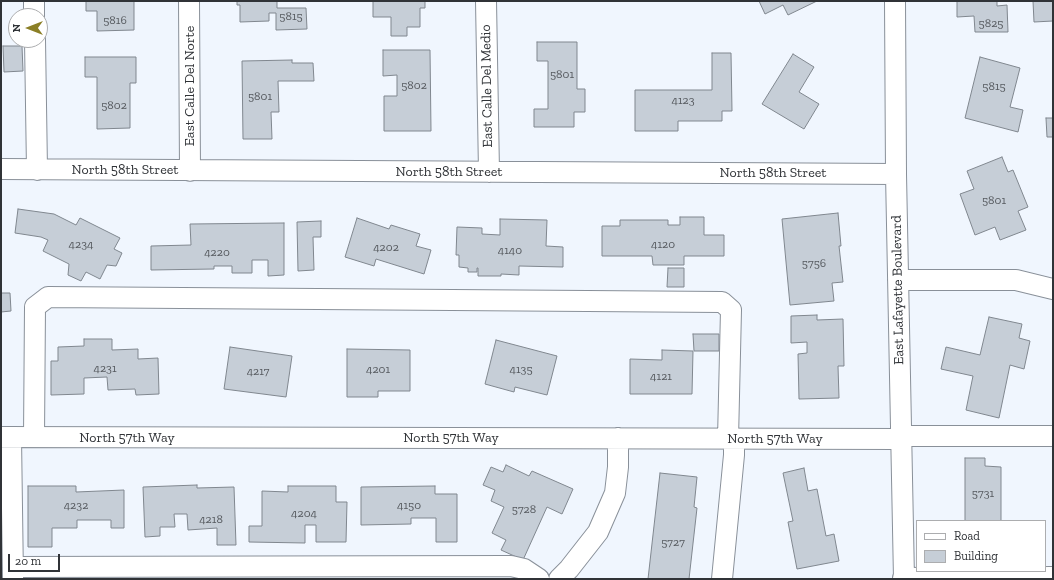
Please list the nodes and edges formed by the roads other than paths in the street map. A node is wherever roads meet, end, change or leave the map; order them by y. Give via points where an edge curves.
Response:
1 (189, 1) edge
2 (486, 1) edge
3 (895, 1) edge
4 (35, 48) edge
5 (1, 169) edge
6 (37, 170) junction
7 (190, 171) junction
8 (489, 172) junction
9 (896, 174) junction
10 (898, 280) junction
11 (1053, 289) edge
12 (1053, 436) edge
13 (6, 437) edge
14 (34, 437) junction
15 (901, 437) junction
16 (618, 438) junction
17 (731, 439) junction
18 (13, 573) edge
19 (1053, 577) edge
20 (904, 578) edge
21 (539, 579) edge
22 (559, 579) edge
23 (722, 579) edge

1 - 7 street, East Calle Del Norte
2 - 8 street, East Calle Del Medio
3 - 9 street, East Lafayette Boulevard
4 - 6 street
5 - 6 street, North 58th Street
6 - 7 street, North 58th Street
7 - 8 street, North 58th Street
8 - 9 street, North 58th Street
9 - 10 street, East Lafayette Boulevard
10 - 11 street via 1016,280
10 - 15 street, East Lafayette Boulevard
12 - 15 street, North 57th Way
13 - 14 street, North 57th Way
13 - 18 street
14 - 16 street, North 57th Way
14 - 17 street via 35,307 48,297 56,297 722,302 731,310
15 - 17 street, North 57th Way
15 - 20 street, East Lafayette Boulevard
16 - 17 street, North 57th Way
16 - 22 street via 615,493 598,532
17 - 23 street via 734,455
18 - 21 street via 511,566 524,569
19 - 20 street

